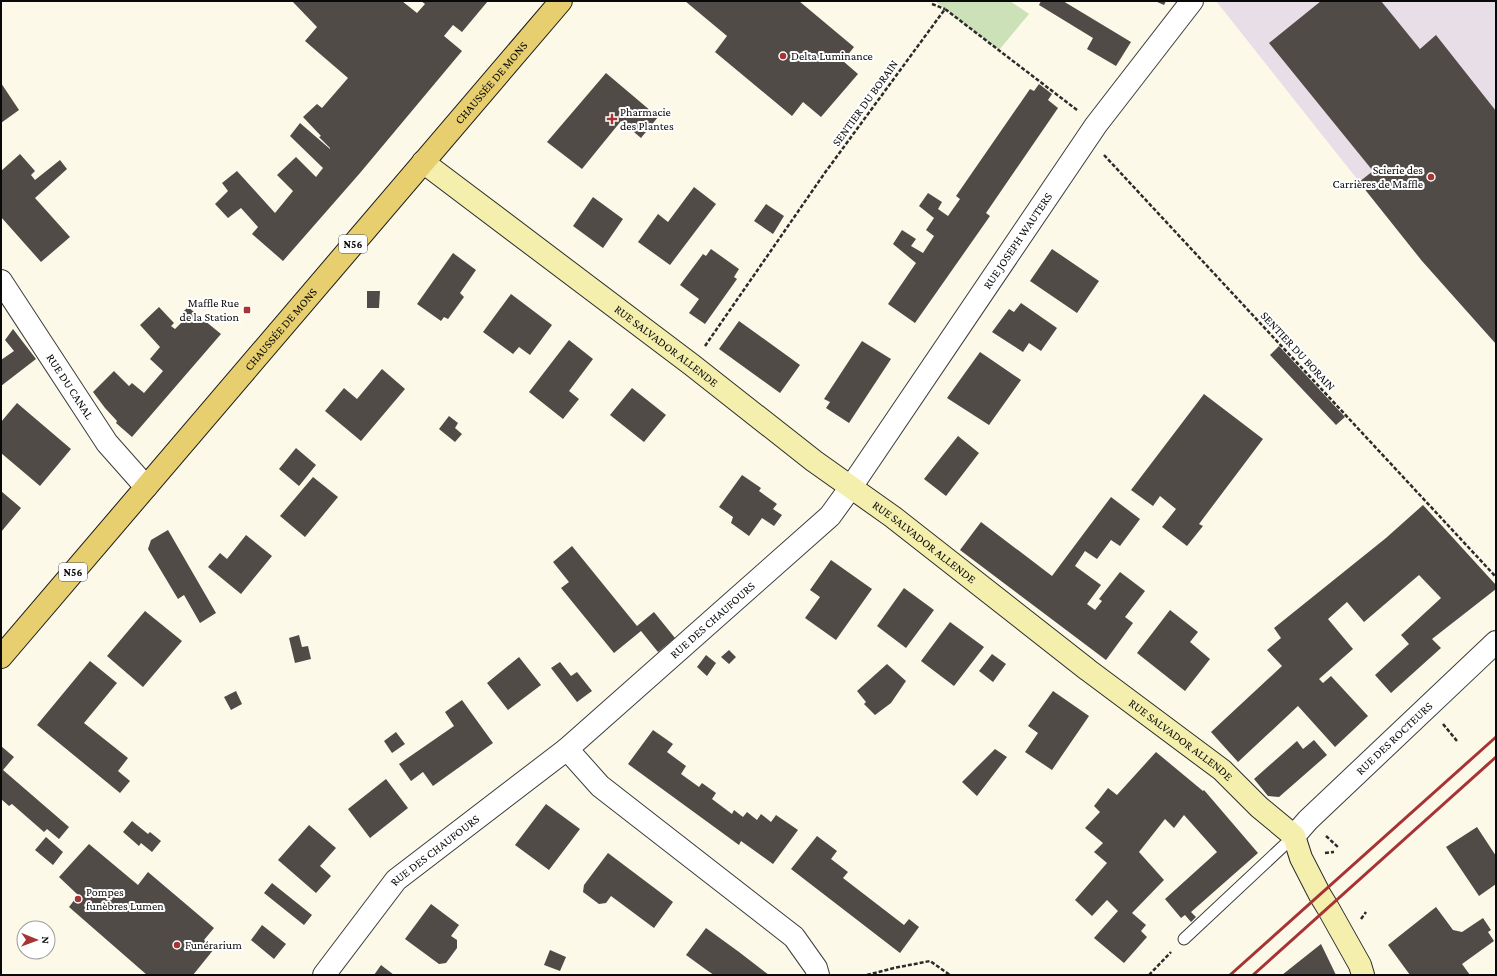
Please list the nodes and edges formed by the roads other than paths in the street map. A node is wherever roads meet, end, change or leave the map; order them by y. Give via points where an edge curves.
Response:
1 (561, 1) edge
2 (1192, 1) edge
3 (423, 162) junction
4 (1, 281) edge
5 (146, 487) junction
6 (851, 487) junction
7 (1496, 642) edge
8 (1, 657) edge
9 (567, 748) junction
10 (1294, 836) junction
11 (1184, 939) road end
12 (324, 975) edge
13 (818, 975) edge
14 (1363, 975) edge

1 - 3 main road, CHAUSSÉE DE MONS / N56
2 - 6 street, RUE JOSEPH WAUTERS via 1092,131
3 - 5 main road, CHAUSSÉE DE MONS / N56
3 - 6 street, RUE SALVADOR ALLENDE
4 - 5 street, RUE DU CANAL via 107,443
5 - 8 main road, CHAUSSÉE DE MONS / N56
6 - 9 street, RUE DES CHAUFOURS via 830,516
6 - 10 street, RUE SALVADOR ALLENDE via 1222,770 1259,807
7 - 10 street, RUE DES ROCTEURS via 1314,814
9 - 12 street, RUE DES CHAUFOURS via 396,880
9 - 13 street via 600,786 794,937 816,968
10 - 11 lane
10 - 14 street via 1320,895 1360,965

